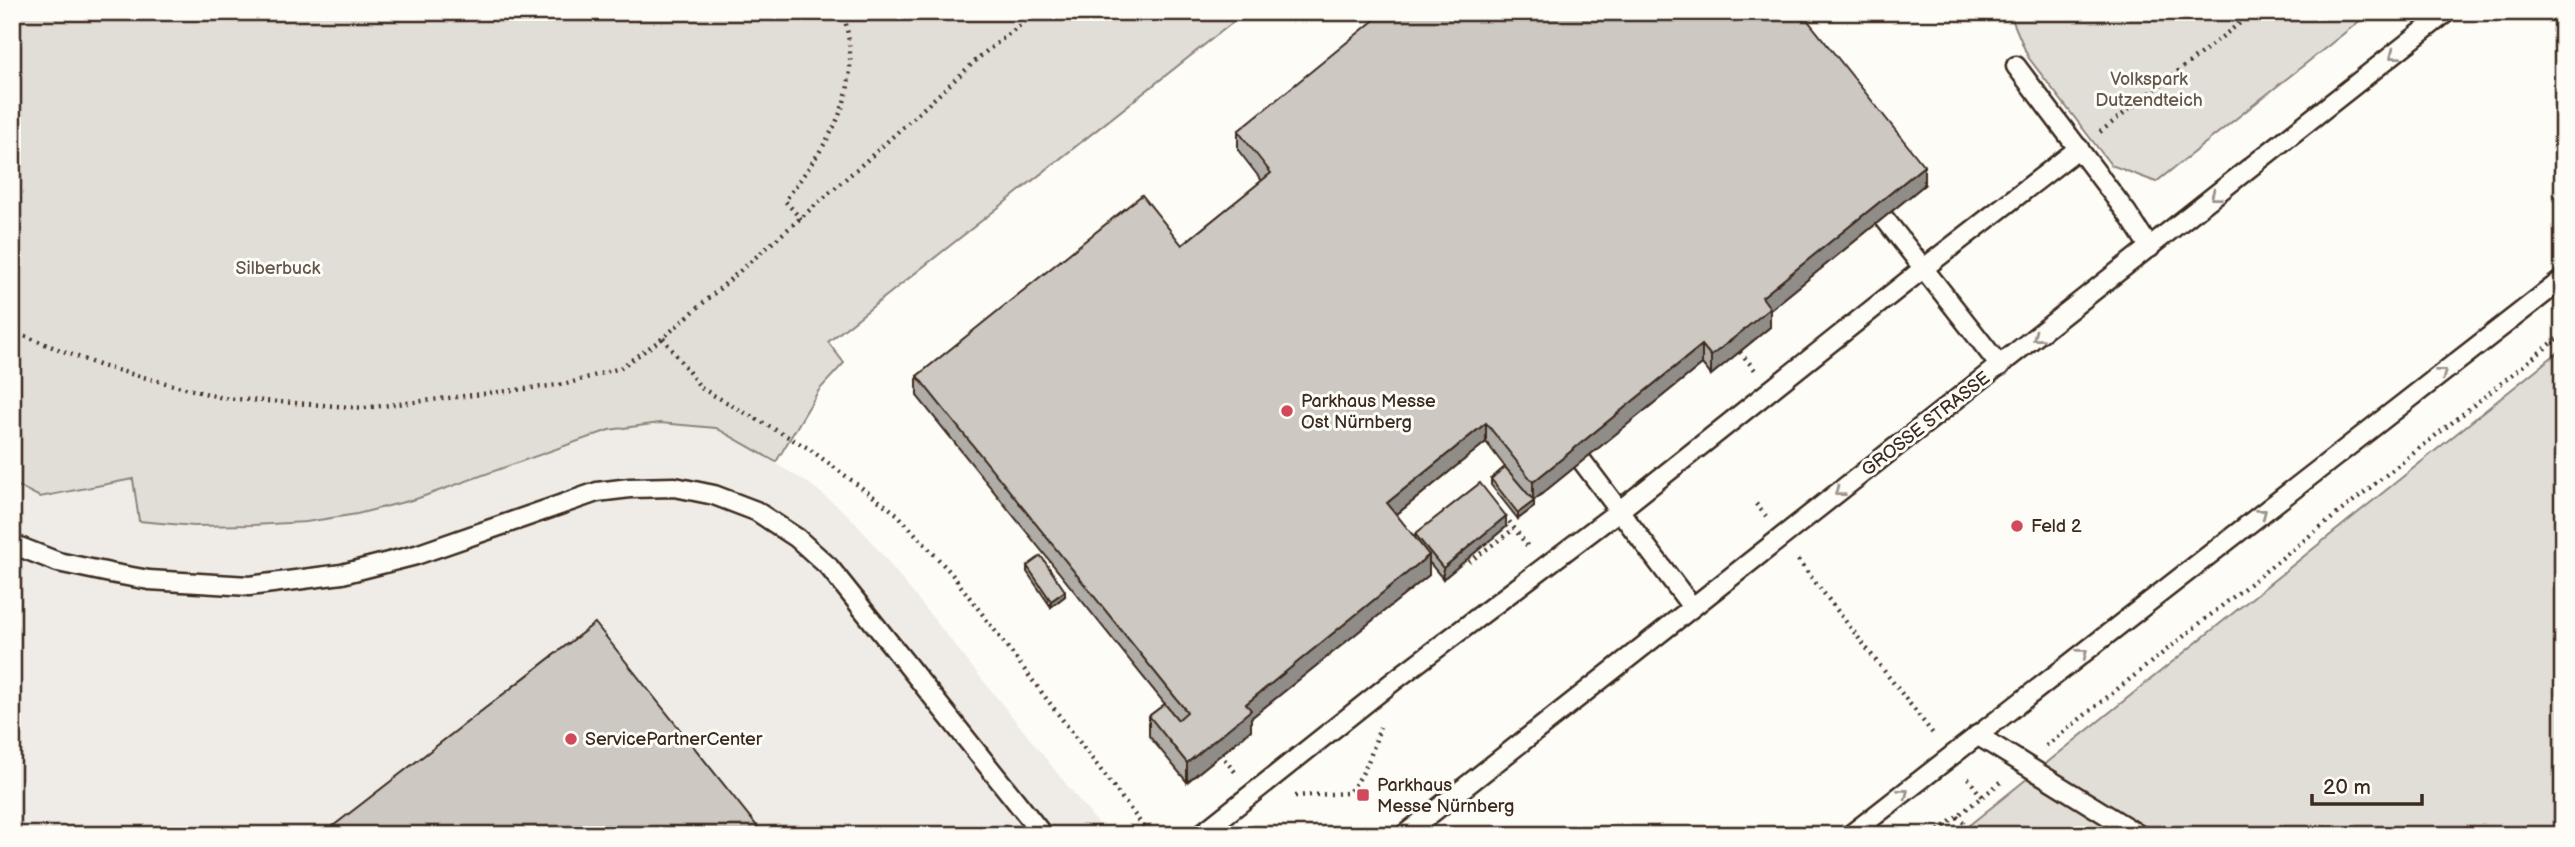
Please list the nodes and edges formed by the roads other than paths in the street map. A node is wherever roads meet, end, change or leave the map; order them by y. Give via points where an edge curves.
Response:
1 (2447, 12) edge
2 (2016, 66) dead end
3 (2079, 148) junction
4 (1884, 218) edge
5 (2150, 247) junction
6 (1924, 268) junction
7 (2563, 279) edge
8 (2000, 366) junction
9 (1582, 461) edge
10 (1620, 510) junction
11 (12, 544) edge
12 (1692, 607) junction
13 (1977, 735) junction
14 (1043, 835) edge
15 (1200, 835) edge
16 (1404, 835) edge
17 (1850, 835) edge
18 (2139, 835) edge

1 -> 5 lane, GROSSE STRASSE
2 - 3 lane
3 - 5 lane
3 - 6 lane
4 - 6 lane
5 -> 8 lane, GROSSE STRASSE
6 - 8 lane
6 - 10 lane
13 -> 7 lane
8 -> 12 lane, GROSSE STRASSE
9 - 10 lane
10 - 12 lane
10 - 15 lane
11 - 14 lane via 58,562 149,580 250,586 342,574 416,555 597,492 675,487 714,495 757,511 829,567
12 - 16 lane, GROSSE STRASSE
17 -> 13 lane
13 - 18 lane

